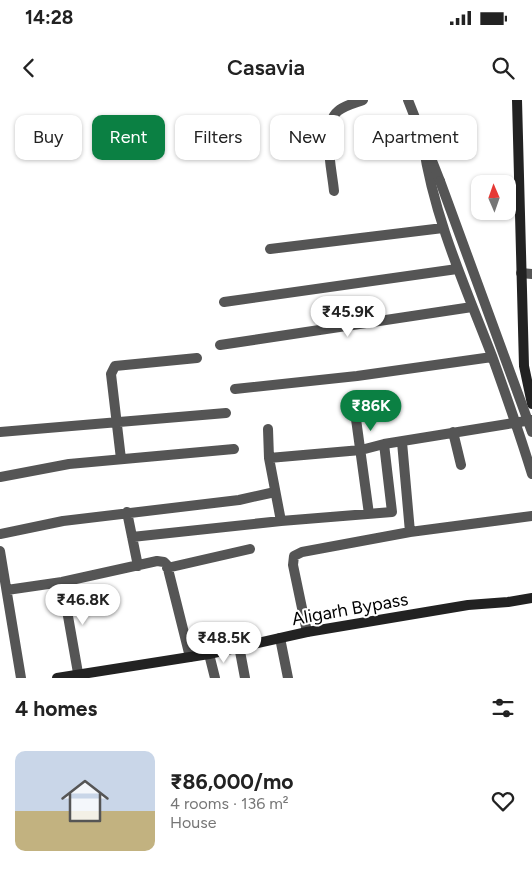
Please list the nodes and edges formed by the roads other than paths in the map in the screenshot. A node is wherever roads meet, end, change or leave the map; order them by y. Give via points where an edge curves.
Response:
1 (363, 100) edge
2 (408, 100) edge
3 (517, 100) edge
4 (414, 115) edge
5 (426, 160) edge
6 (432, 160) edge
7 (334, 191) dead end
8 (443, 228) junction
9 (270, 249) dead end
10 (457, 269) junction
11 (527, 274) edge
12 (224, 302) dead end
13 (472, 307) junction
14 (527, 332) edge
15 (220, 345) dead end
16 (492, 357) junction
17 (197, 358) dead end
18 (528, 366) edge
19 (235, 389) dead end
20 (532, 404) edge
21 (226, 412) dead end
22 (356, 419) dead end
23 (532, 420) edge
24 (116, 422) junction
25 (516, 422) junction
26 (268, 429) dead end
27 (0, 432) edge
28 (453, 432) junction
29 (532, 432) edge
30 (402, 442) junction
31 (384, 444) junction
32 (234, 449) dead end
33 (362, 450) junction
34 (121, 458) junction
35 (269, 458) junction
36 (461, 465) dead end
37 (532, 474) edge
38 (0, 477) edge
39 (275, 492) junction
40 (127, 512) junction
41 (369, 514) junction
42 (532, 516) edge
43 (281, 521) junction
44 (410, 532) junction
45 (0, 534) edge
46 (132, 537) junction
47 (250, 549) dead end
48 (0, 551) edge
49 (138, 566) junction
50 (167, 568) junction
51 (62, 582) junction
52 (7, 590) junction
53 (532, 598) edge
54 (307, 632) junction
55 (280, 638) junction
56 (239, 646) junction
57 (209, 654) junction
58 (190, 657) junction
59 (78, 673) junction
60 (21, 678) edge
61 (57, 678) edge
62 (214, 678) edge
63 (246, 678) edge
64 (288, 678) edge

1 - 7 street via 345,106 331,120 328,133
2 - 4 street
3 - 11 main road
5 - 8 street
6 - 29 street, bridge
8 - 9 street
8 - 10 street
10 - 12 street
10 - 13 street
11 - 14 main road
13 - 15 street
13 - 16 street
14 - 18 main road
16 - 19 street
16 - 25 street
17 - 24 street via 114,366 111,374
18 - 20 main road
21 - 24 street
22 - 33 street
23 - 25 street
24 - 27 street
24 - 34 street
25 - 28 street
25 - 37 street
26 - 35 street
28 - 30 street
28 - 36 street
30 - 31 street
30 - 44 street
31 - 33 street
31 - 41 street via 392,512
32 - 34 street
33 - 35 street
33 - 41 street
34 - 38 street
35 - 39 street
39 - 40 street via 239,500
39 - 43 street
40 - 45 street
40 - 46 street
41 - 43 street
42 - 44 street
43 - 46 street
44 - 54 street via 294,556
46 - 49 street
47 - 50 street
48 - 52 street
49 - 50 street via 161,562
49 - 51 street
50 - 58 street
51 - 52 street
51 - 59 street
52 - 60 street
53 - 54 main road, Aligarh Bypass via 468,605
54 - 55 main road, Aligarh Bypass
55 - 56 main road, Aligarh Bypass
55 - 64 street
56 - 57 main road, Aligarh Bypass
56 - 63 street
57 - 58 main road, Aligarh Bypass
57 - 62 street
58 - 59 main road, Aligarh Bypass
59 - 61 main road, Aligarh Bypass

